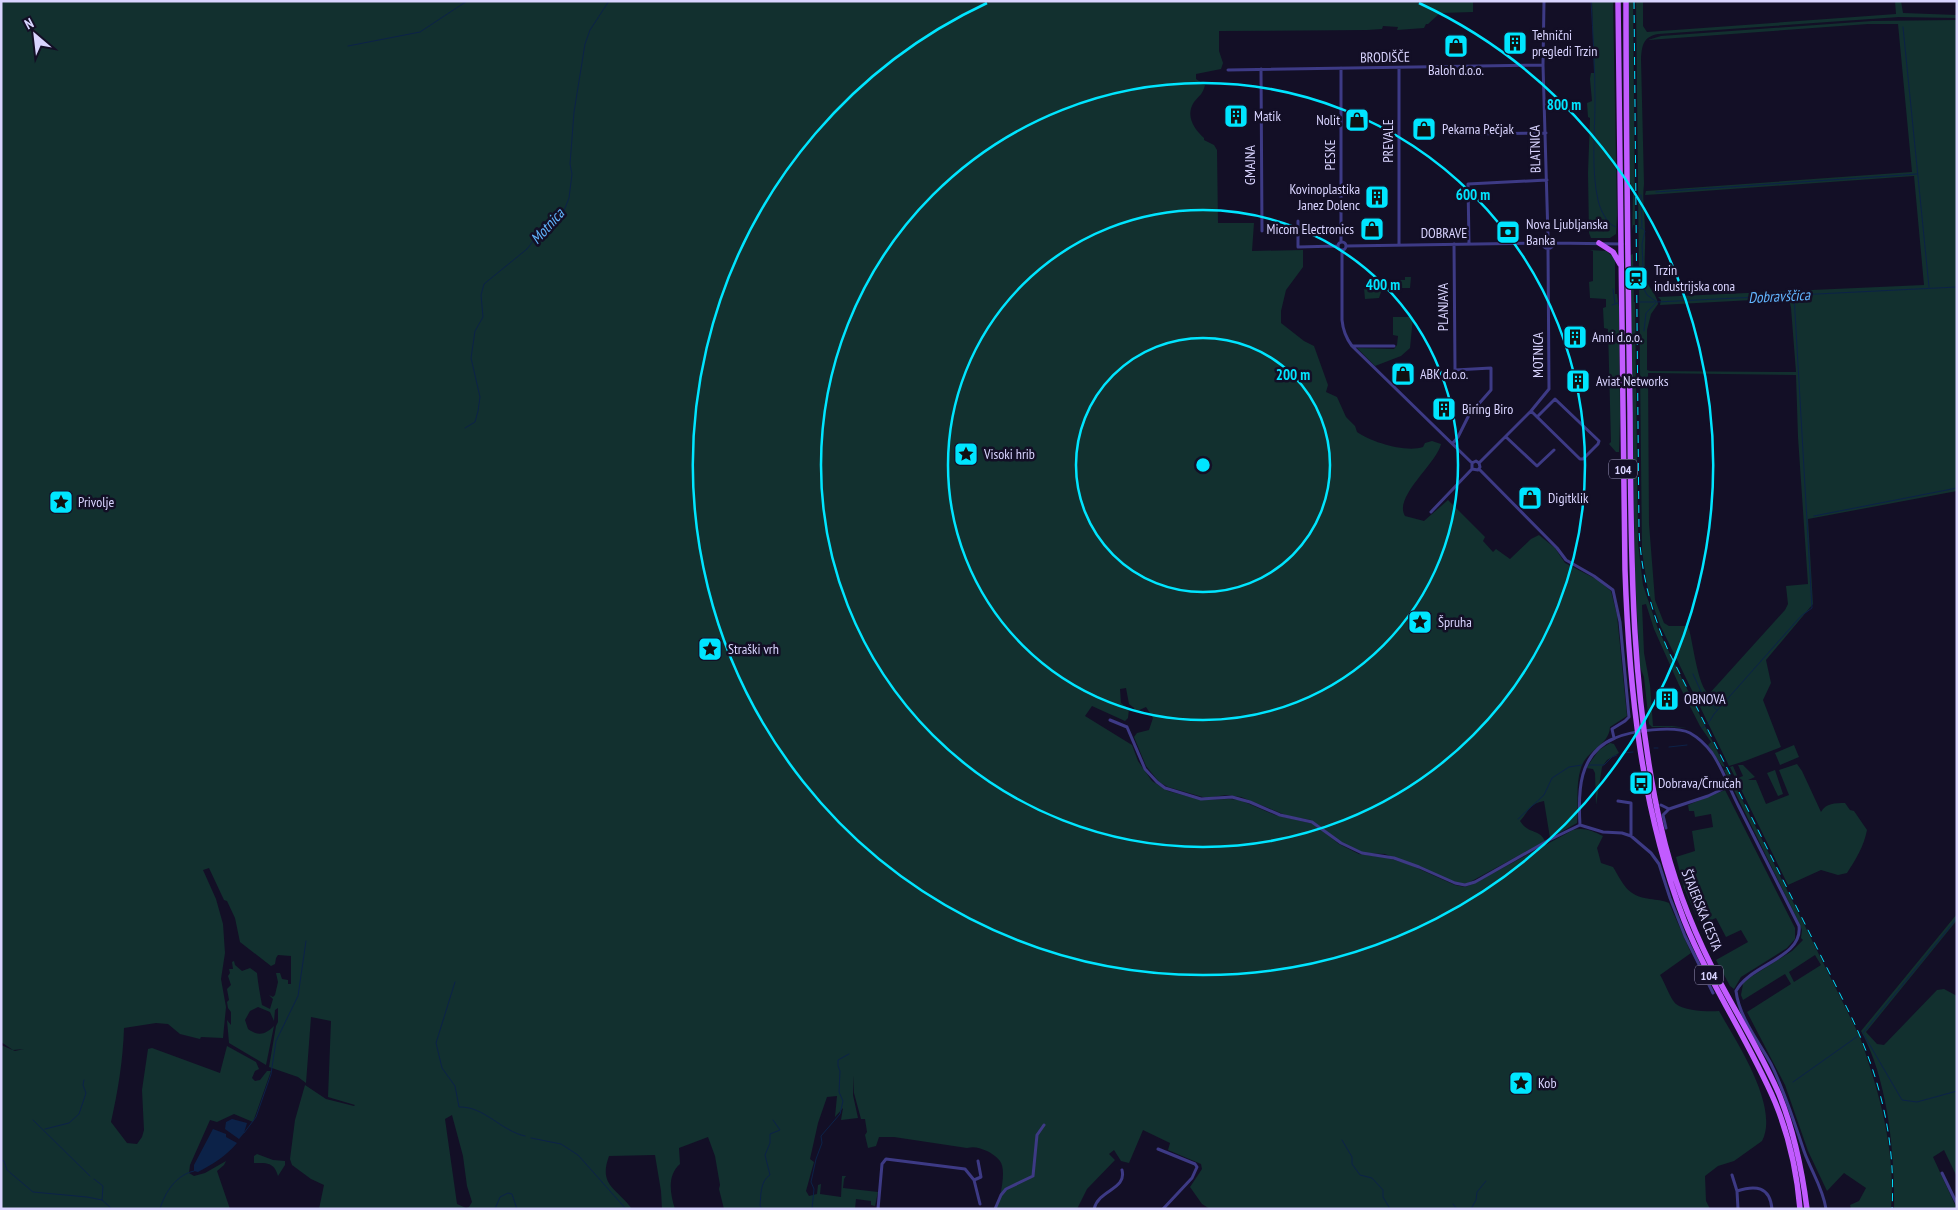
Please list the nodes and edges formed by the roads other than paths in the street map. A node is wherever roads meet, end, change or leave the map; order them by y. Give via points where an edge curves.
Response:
1 (1544, 1) edge
2 (1618, 1) edge
3 (1626, 1) edge
4 (1543, 65) junction
5 (1342, 68) junction
6 (1399, 68) junction
7 (1228, 70) dead end
8 (1261, 70) junction
9 (1546, 133) junction
10 (1467, 134) dead end
11 (1547, 180) junction
12 (1298, 221) dead end
13 (1262, 231) dead end
14 (1548, 237) junction
15 (1341, 242) junction
16 (1542, 243) junction
17 (1553, 243) junction
18 (1628, 243) junction
19 (1399, 244) junction
20 (1454, 244) junction
21 (1469, 244) junction
22 (1599, 244) junction
23 (1621, 244) junction
24 (1337, 246) junction
25 (1346, 246) junction
26 (1548, 248) junction
27 (1342, 250) junction
28 (1621, 265) junction
29 (1352, 346) junction
30 (1394, 346) dead end
31 (1531, 412) junction
32 (1537, 417) junction
33 (1506, 437) junction
34 (1453, 443) junction
35 (1554, 450) dead end
36 (1472, 463) junction
37 (1479, 463) junction
38 (1472, 469) junction
39 (1479, 469) junction
40 (1431, 512) dead end
41 (1110, 720) dead end
42 (1641, 732) junction
43 (1614, 738) junction
44 (1729, 786) junction
45 (1618, 802) dead end
46 (1669, 809) junction
47 (1663, 815) junction
48 (1580, 826) junction
49 (1666, 828) dead end
50 (1631, 836) junction
51 (1713, 993) dead end
52 (1044, 1125) dead end
53 (1158, 1149) dead end
54 (978, 1161) dead end
55 (1122, 1170) dead end
56 (1942, 1173) dead end
57 (1732, 1175) dead end
58 (974, 1180) junction
59 (1736, 1191) junction
60 (980, 1204) dead end
61 (1957, 1204) edge
62 (878, 1209) edge
63 (995, 1209) edge
64 (1094, 1209) edge
65 (1163, 1209) edge
66 (1738, 1209) edge
67 (1772, 1209) edge
68 (1800, 1209) edge
69 (1807, 1209) edge
70 (1826, 1209) edge

1 - 4 street, BLATNICA
2 - 23 main road, 104
3 - 18 main road, 104
4 - 6 street, BRODIŠČE
4 - 9 street, BLATNICA
5 - 6 street, BRODIŠČE
5 - 8 street, BRODIŠČE
5 - 15 street, PESKE
6 - 19 street, PREVALE
7 - 8 street, BRODIŠČE
8 - 13 street, GMAJNA
9 - 10 street
9 - 11 street, BLATNICA
11 - 14 street, BLATNICA
11 - 21 street via 1468,184
12 - 24 street via 1298,247
14 - 16 street
14 - 17 street
15 - 24 street
15 - 25 street
16 - 21 street, DOBRAVE
16 - 26 street
17 - 22 street
17 - 26 street
18 - 23 street
18 - 42 main road, ŠTAJERSKA CESTA / 104 via 1632,570
19 - 20 street, DOBRAVE
19 - 25 street, DOBRAVE
20 - 21 street, DOBRAVE
20 - 34 street, PLANJAVA via 1455,370 1491,368 1491,390 1469,415
22 - 23 street
22 - 28 main road via 1615,255
23 - 28 main road, 104
24 - 27 street
25 - 27 street
26 - 31 street, MOTNICA via 1549,389
27 - 29 street via 1343,330
28 - 42 main road, ŠTAJERSKA CESTA / 104 via 1625,570 1628,636
29 - 30 street
29 - 34 street
31 - 32 street
31 - 33 street, MOTNICA
32 - 32 street via 1580,460 1598,444 1599,440 1555,399
33 - 35 street via 1538,466
33 - 37 street, MOTNICA
34 - 36 street
36 - 37 street
36 - 38 street
37 - 39 street
38 - 39 street
38 - 40 street
39 - 43 street via 1566,560 1613,590 1620,622 1629,717 1612,729
41 - 48 street via 1127,727 1145,769 1165,788 1201,799 1241,799 1280,815 1312,822 1341,843 1362,853 1394,858 1455,883 1465,885 1474,882
42 - 43 street
42 - 44 street via 1677,730 1693,735 1706,745
42 - 68 main road, ŠTAJERSKA CESTA / 104 via 1653,821 1674,895 1699,955 1775,1103 1790,1150
42 - 69 main road, ŠTAJERSKA CESTA / 104 via 1675,878 1710,963 1779,1095 1798,1156
43 - 48 street via 1595,752 1582,771
44 - 46 street
44 - 70 street via 1800,933 1792,948 1746,977 1736,992 1737,998 1784,1092
45 - 50 street via 1631,803
46 - 47 street
46 - 47 street via 1661,805
47 - 49 street
48 - 50 street
50 - 51 street via 1659,864 1685,936
52 - 63 street via 1037,1135 1033,1176 1006,1188
53 - 65 street via 1197,1167 1192,1178
54 - 58 street via 981,1177
55 - 64 street via 1121,1182 1100,1197
56 - 61 street
57 - 59 street
58 - 60 street
58 - 62 street via 963,1168 884,1160
59 - 66 street
59 - 67 street via 1761,1189 1770,1197

